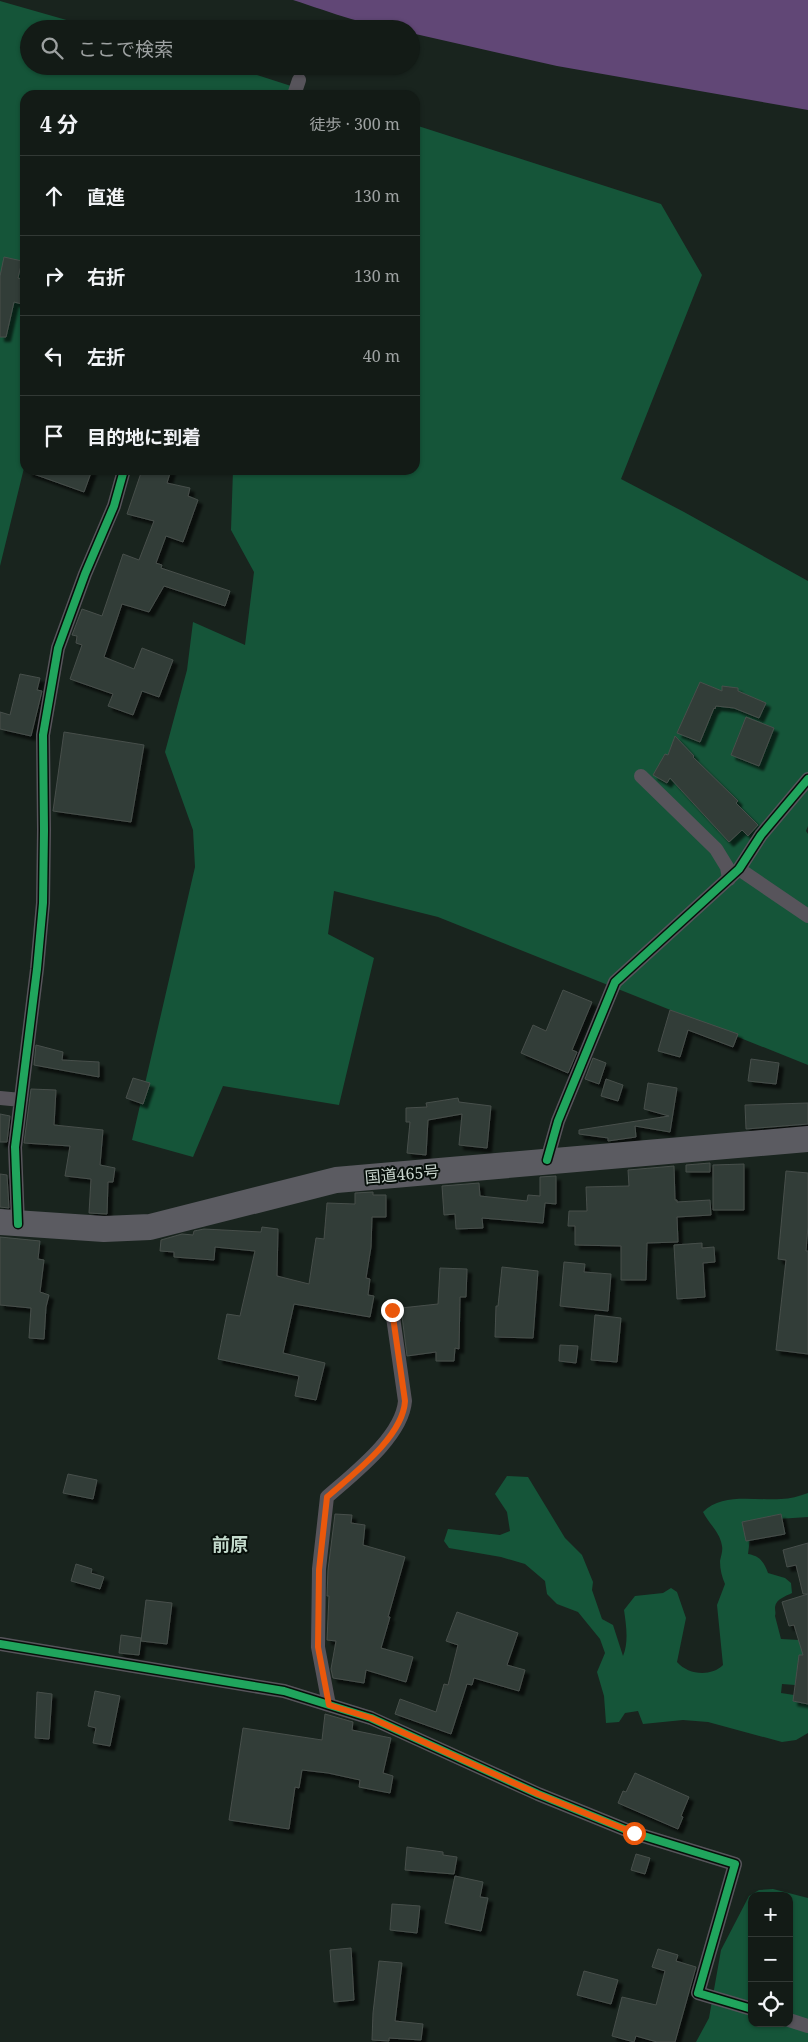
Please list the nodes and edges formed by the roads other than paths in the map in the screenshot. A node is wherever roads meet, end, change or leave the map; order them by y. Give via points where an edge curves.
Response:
1 (299, 80) dead end
2 (296, 90) edge
3 (123, 475) edge
4 (641, 776) dead end
5 (808, 779) edge
6 (739, 869) junction
7 (728, 879) junction
8 (808, 916) edge
9 (0, 1098) edge
10 (21, 1100) junction
11 (808, 1139) edge
12 (547, 1160) junction
13 (9, 1223) edge
14 (392, 1310) dead end
15 (0, 1644) edge
16 (329, 1705) junction
17 (748, 2008) edge
18 (793, 2021) edge
19 (808, 2026) edge

1 - 2 street
3 - 10 street via 114,506 84,574 58,648 43,735 43,903
4 - 7 street via 716,849 727,868
5 - 6 street
6 - 7 street
6 - 8 street
7 - 12 street via 615,982 558,1121
9 - 10 street
10 - 13 street
11 - 12 highway, 国道465号
12 - 13 highway, 国道465号 via 336,1180 150,1227 104,1229
14 - 16 street via 405,1408 392,1434 327,1497 319,1570 318,1647
15 - 16 street via 284,1691
16 - 17 street via 371,1718 538,1794 634,1833 735,1864 698,1993
18 - 19 street

